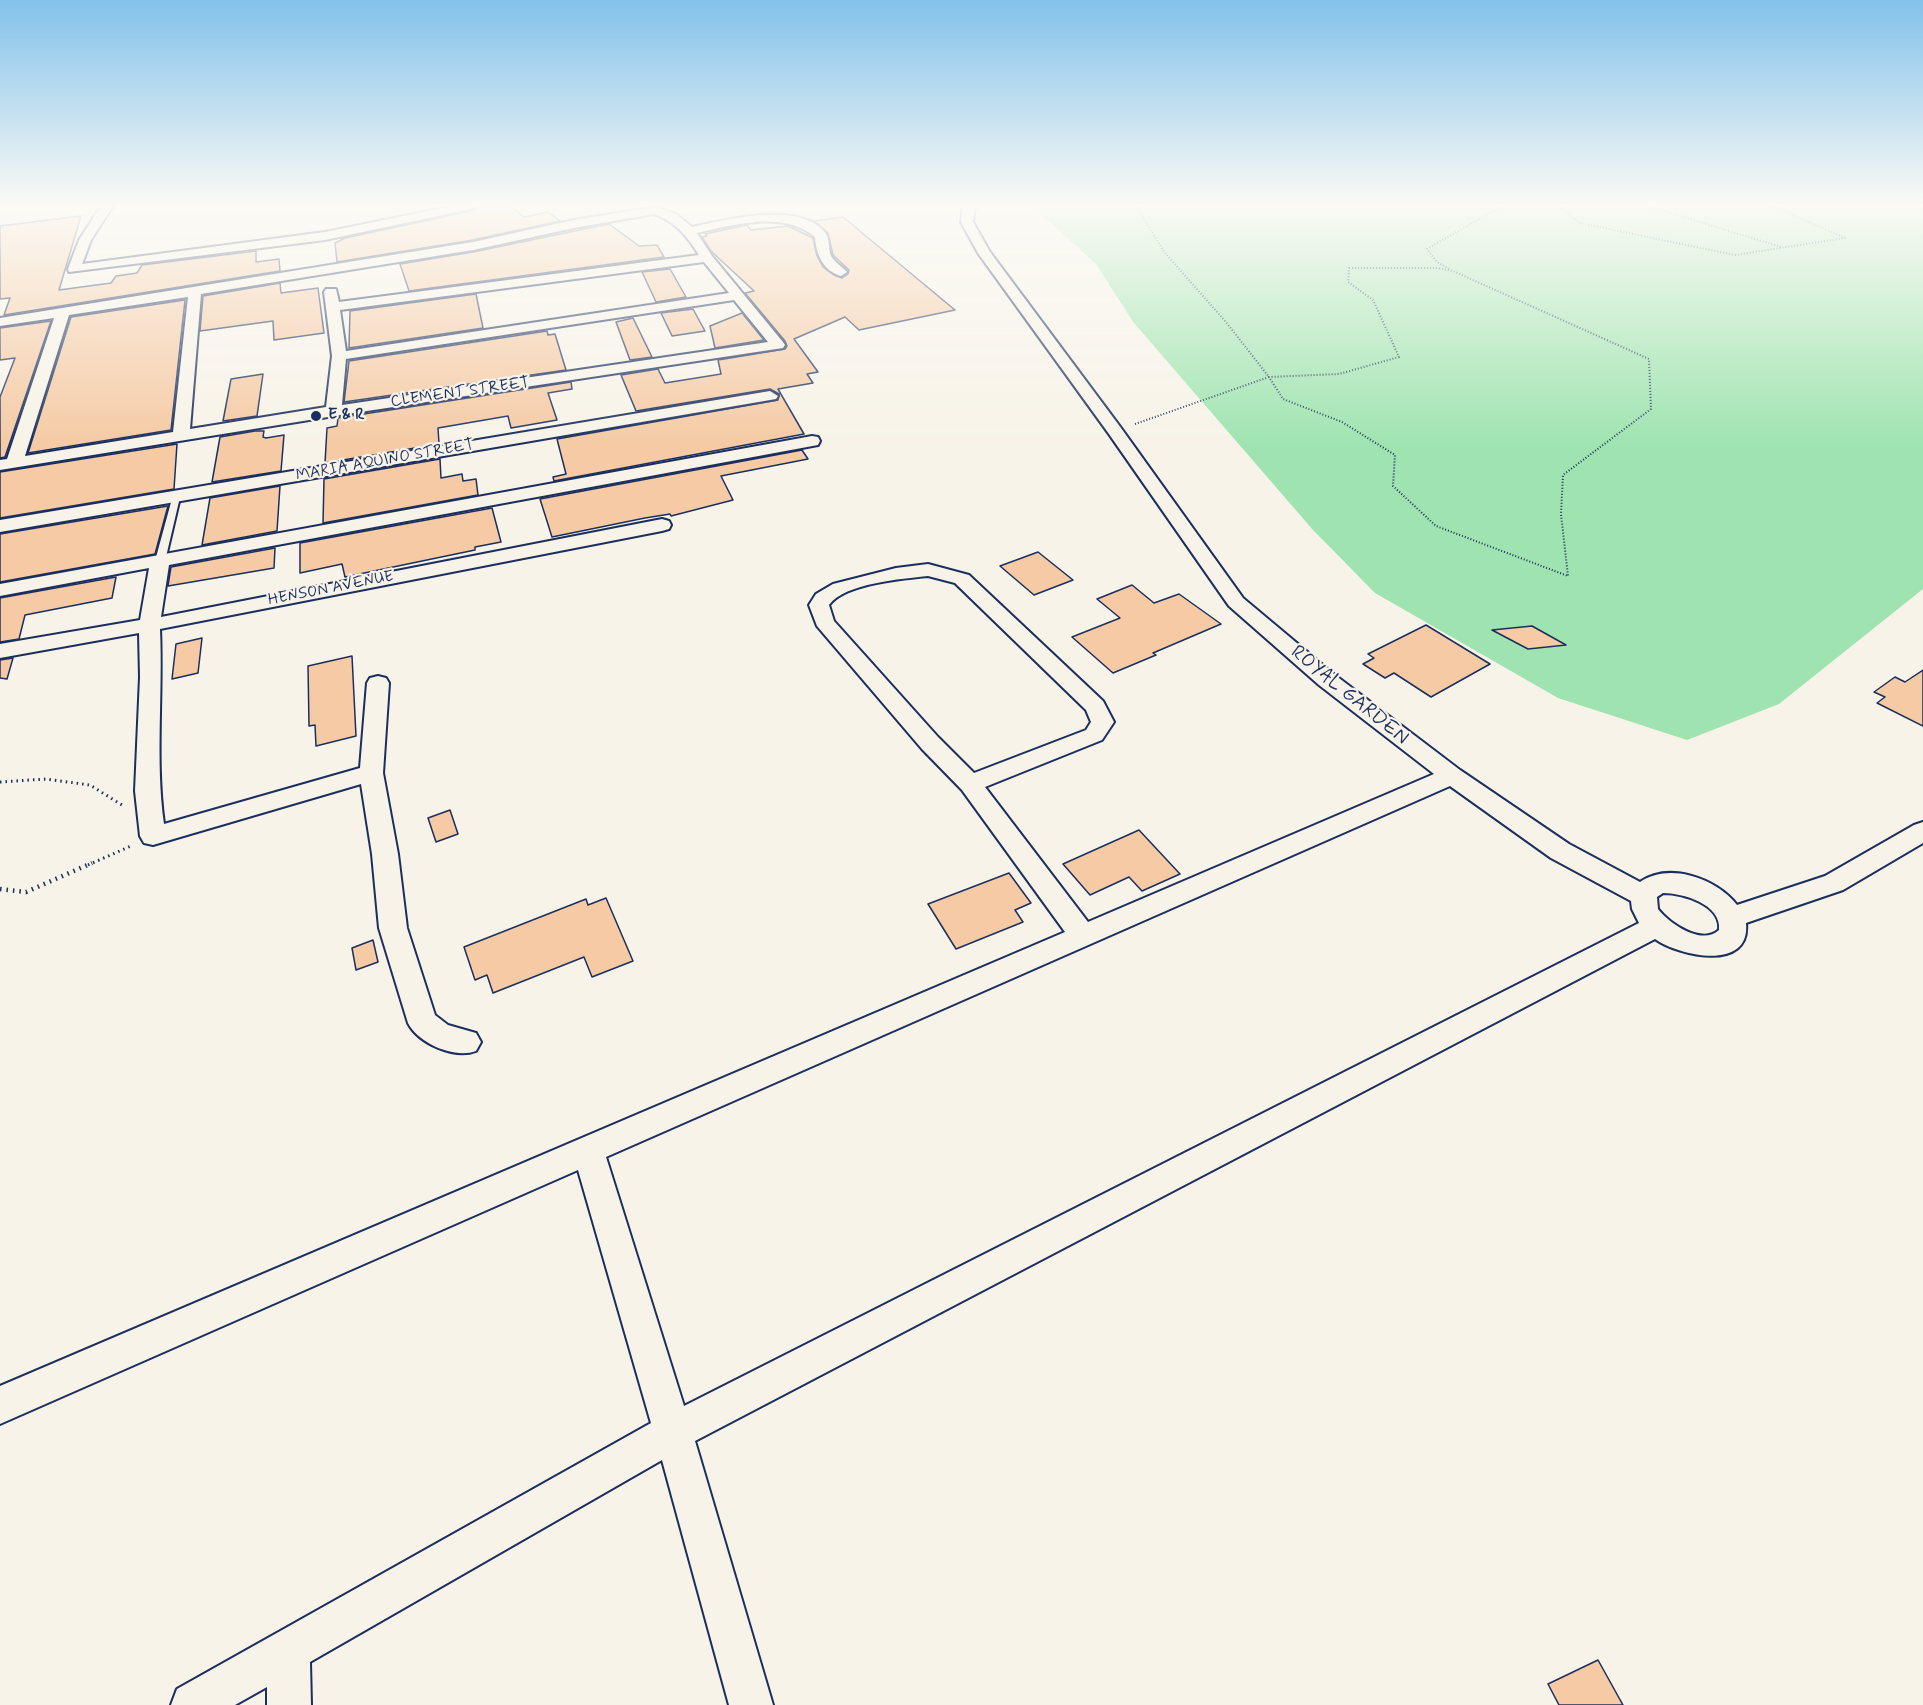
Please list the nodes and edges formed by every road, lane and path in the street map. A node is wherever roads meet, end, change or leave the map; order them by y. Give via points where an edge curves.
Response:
1 (218, 286) edge
2 (330, 286) edge
3 (497, 286) edge
4 (729, 286) edge
5 (1008, 286) edge
6 (1194, 286) edge
7 (1353, 286) edge
8 (1485, 286) edge
9 (195, 292) junction
10 (737, 296) junction
11 (334, 307) junction
12 (63, 312) junction
13 (0, 322) edge
14 (339, 356) junction
15 (1269, 377) junction
16 (770, 396) dead end
17 (334, 411) junction
18 (1115, 430) junction
19 (181, 434) junction
20 (812, 441) dead end
21 (7, 464) edge
22 (176, 497) junction
23 (662, 525) dead end
24 (0, 526) edge
25 (160, 561) junction
26 (0, 590) edge
27 (149, 625) junction
28 (0, 651) edge
29 (378, 683) dead end
30 (371, 773) junction
31 (1452, 776) junction
32 (0, 783) edge
33 (970, 784) junction
34 (1923, 831) edge
35 (153, 836) junction
36 (0, 889) edge
37 (1651, 911) junction
38 (1731, 917) junction
39 (1082, 935) junction
40 (466, 1042) dead end
41 (588, 1150) junction
42 (0, 1405) edge
43 (673, 1432) junction
44 (288, 1653) junction
45 (193, 1705) edge
46 (290, 1705) edge
47 (751, 1705) edge

1 - 9 street
2 - 11 street
3 - 11 street
4 - 10 street
5 - 18 street, ROYAL GARDEN
6 - 15 path
7 - 15 path via 1373,300 1400,357 1339,374
8 - 15 path via 1649,359 1651,409 1563,474 1561,514 1568,576 1436,526 1393,486 1395,455 1342,422 1283,399
9 - 12 street
9 - 19 street
10 - 14 street
10 - 17 street, CLEMENT STREET via 778,345
11 - 14 street
12 - 13 street
12 - 21 street
14 - 17 street
15 - 18 path
16 - 22 street, MARIA AQUINO STREET
17 - 19 street, CLEMENT STREET
18 - 31 street, ROYAL GARDEN via 1236,602 1327,680
19 - 21 street, CLEMENT STREET
20 - 25 street
22 - 24 street, MARIA AQUINO STREET
22 - 25 lane
23 - 27 street, HENSON AVENUE
25 - 26 street
25 - 27 street
27 - 28 street, HENSON AVENUE
27 - 35 street via 147,791
29 - 30 street
30 - 35 street
30 - 40 street via 386,854 393,928 423,1023 440,1035
31 - 37 street, ROYAL GARDEN
31 - 39 street
32 - 35 path via 46,779 90,785 121,804
33 - 33 street via 1094,735 1103,722 1095,706 962,579 928,570 896,574 840,588 823,598 819,605 824,622
33 - 39 street
34 - 38 street via 1834,883
35 - 36 path via 26,892
37 - 38 street via 1671,936 1705,946 1720,945 1730,938 1734,928
37 - 38 street via 1650,887 1677,883 1709,894
37 - 43 street
39 - 41 street
41 - 42 street
41 - 43 street
43 - 44 street
43 - 47 street
44 - 45 street
44 - 46 street

